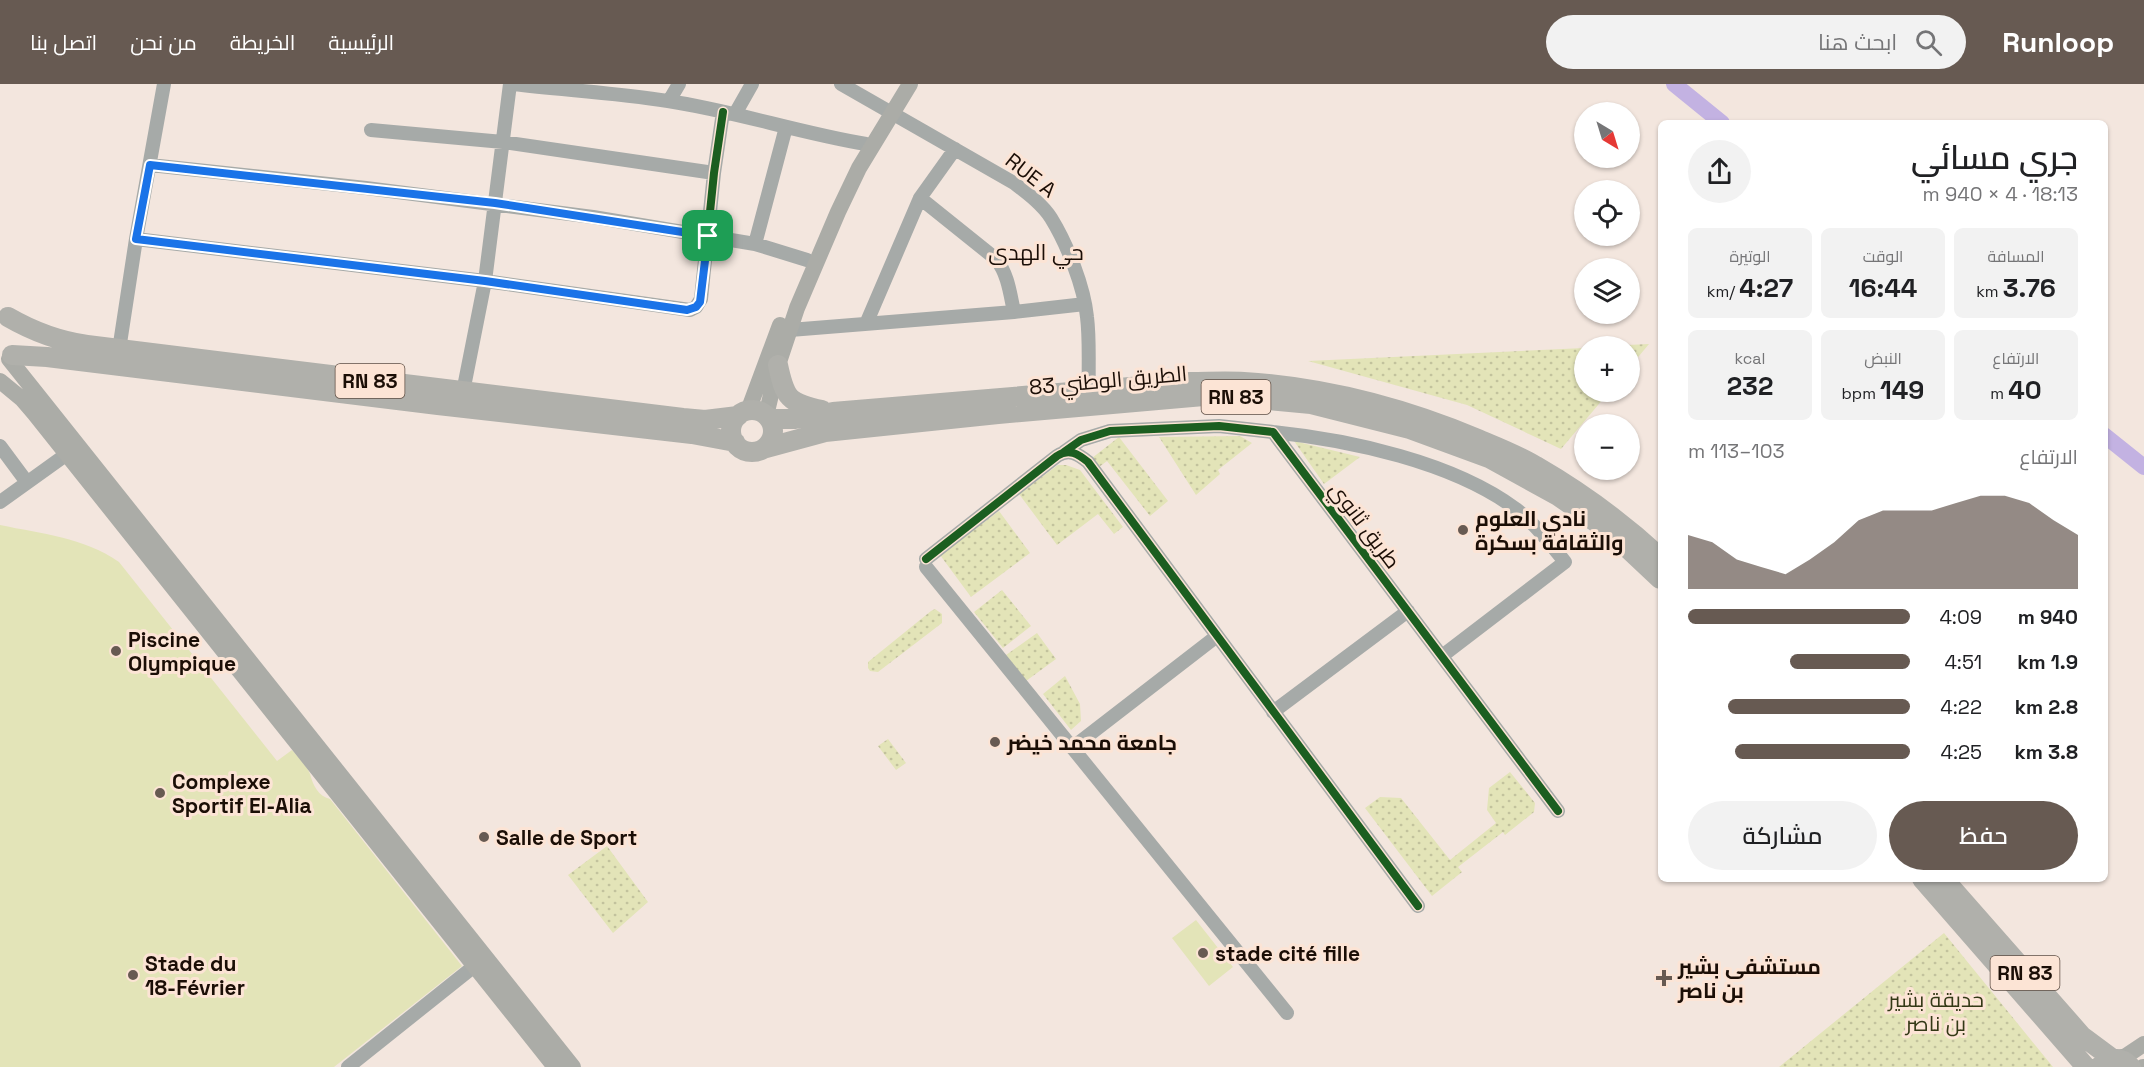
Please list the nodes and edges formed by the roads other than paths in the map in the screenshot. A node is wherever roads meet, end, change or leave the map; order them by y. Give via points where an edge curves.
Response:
1 (164, 84) edge
2 (511, 84) edge
3 (679, 84) edge
4 (752, 84) edge
5 (841, 84) edge
6 (902, 84) edge
7 (910, 84) edge
8 (669, 101) junction
9 (889, 111) junction
10 (729, 113) junction
11 (786, 127) junction
12 (371, 130) dead end
13 (503, 142) junction
14 (866, 144) junction
15 (955, 149) junction
16 (150, 165) junction
17 (714, 172) junction
18 (920, 198) junction
19 (495, 203) junction
20 (708, 236) junction
21 (136, 239) junction
22 (755, 244) junction
23 (807, 260) junction
24 (485, 281) junction
25 (1085, 304) junction
26 (1014, 312) junction
27 (4, 314) edge
28 (866, 324) junction
29 (790, 330) junction
30 (119, 350) junction
31 (7, 360) edge
32 (778, 365) junction
33 (0, 381) edge
34 (1089, 390) junction
35 (463, 392) junction
36 (833, 412) junction
37 (755, 416) junction
38 (1273, 432) junction
39 (735, 442) junction
40 (0, 446) edge
41 (766, 448) junction
42 (1064, 452) junction
43 (67, 454) junction
44 (26, 481) junction
45 (0, 502) edge
46 (1658, 555) edge
47 (1658, 577) edge
48 (1408, 611) junction
49 (1217, 636) junction
50 (1442, 656) junction
51 (1273, 712) junction
52 (1072, 748) junction
53 (1558, 811) dead end
54 (1925, 882) edge
55 (1947, 882) edge
56 (1418, 906) dead end
57 (480, 961) junction
58 (1287, 1013) dead end
59 (2144, 1044) edge
60 (2115, 1063) edge
61 (348, 1067) edge
62 (555, 1067) edge
63 (573, 1067) edge
64 (2085, 1067) edge

1 - 16 street
2 - 8 street
2 - 13 street
3 - 8 street
4 - 10 street
5 - 9 street, RUE A
6 - 9 main road
7 - 9 main road
8 - 10 street
9 - 14 main road
9 - 15 street, RUE A
9 - 29 main road via 838,212
10 - 11 street
10 - 17 street
11 - 14 street
11 - 22 street
12 - 13 street
13 - 17 street
13 - 19 street
14 - 23 main road via 837,194
15 - 18 street
15 - 25 street, RUE A via 1014,183 1050,217 1067,250
16 - 19 street
16 - 21 street
17 - 20 street
18 - 26 street via 996,259 1006,278
18 - 28 street
19 - 20 street
19 - 24 street
20 - 22 street
20 - 24 street via 700,302 690,310
21 - 24 street
21 - 30 street
22 - 23 street
23 - 37 main road via 780,324
24 - 35 street
25 - 26 street
25 - 34 street, RUE A
26 - 28 street
27 - 30 highway, RN 83 via 40,335
27 - 31 highway via 15,331 15,347
28 - 29 street
29 - 32 main road
30 - 35 highway, RN 83
31 - 39 highway, RN 83 via 47,357
31 - 57 main road via 136,518
32 - 36 highway via 783,388 791,399 800,406
32 - 37 main road
33 - 43 main road via 22,399
34 - 36 highway, الطريق الوطني 83 / RN 83
34 - 46 highway, الطريق الوطني 83 / RN 83 via 1244,382 1330,394 1409,413 1534,464 1601,507
35 - 37 highway, RN 83 via 694,419
36 - 37 highway, الطريق الوطني 83 / RN 83 via 795,419
37 - 39 highway via 732,427
37 - 41 highway via 772,424 773,437
38 - 42 street via 1219,426 1110,431 1081,440
38 - 48 street, طريق ثانوي
38 - 50 street via 1346,443 1410,459 1476,484 1516,509 1565,562
39 - 41 highway via 747,452
40 - 44 street
41 - 47 highway, الطريق الوطني 83 / RN 83 via 825,432 1215,395 1311,404 1410,429 1490,458 1558,496 1610,532
42 - 49 street via 1076,453 1088,462
42 - 52 street via 926,563
43 - 44 street
43 - 57 main road
44 - 45 street
48 - 50 street, طريق ثانوي
48 - 51 street
49 - 51 street
49 - 52 street
50 - 53 street, طريق ثانوي
51 - 56 street
52 - 58 street
54 - 64 highway, RN 83
55 - 60 highway, RN 83 via 2042,977 2082,1036
57 - 61 street
57 - 62 main road
57 - 63 main road
59 - 60 main road

